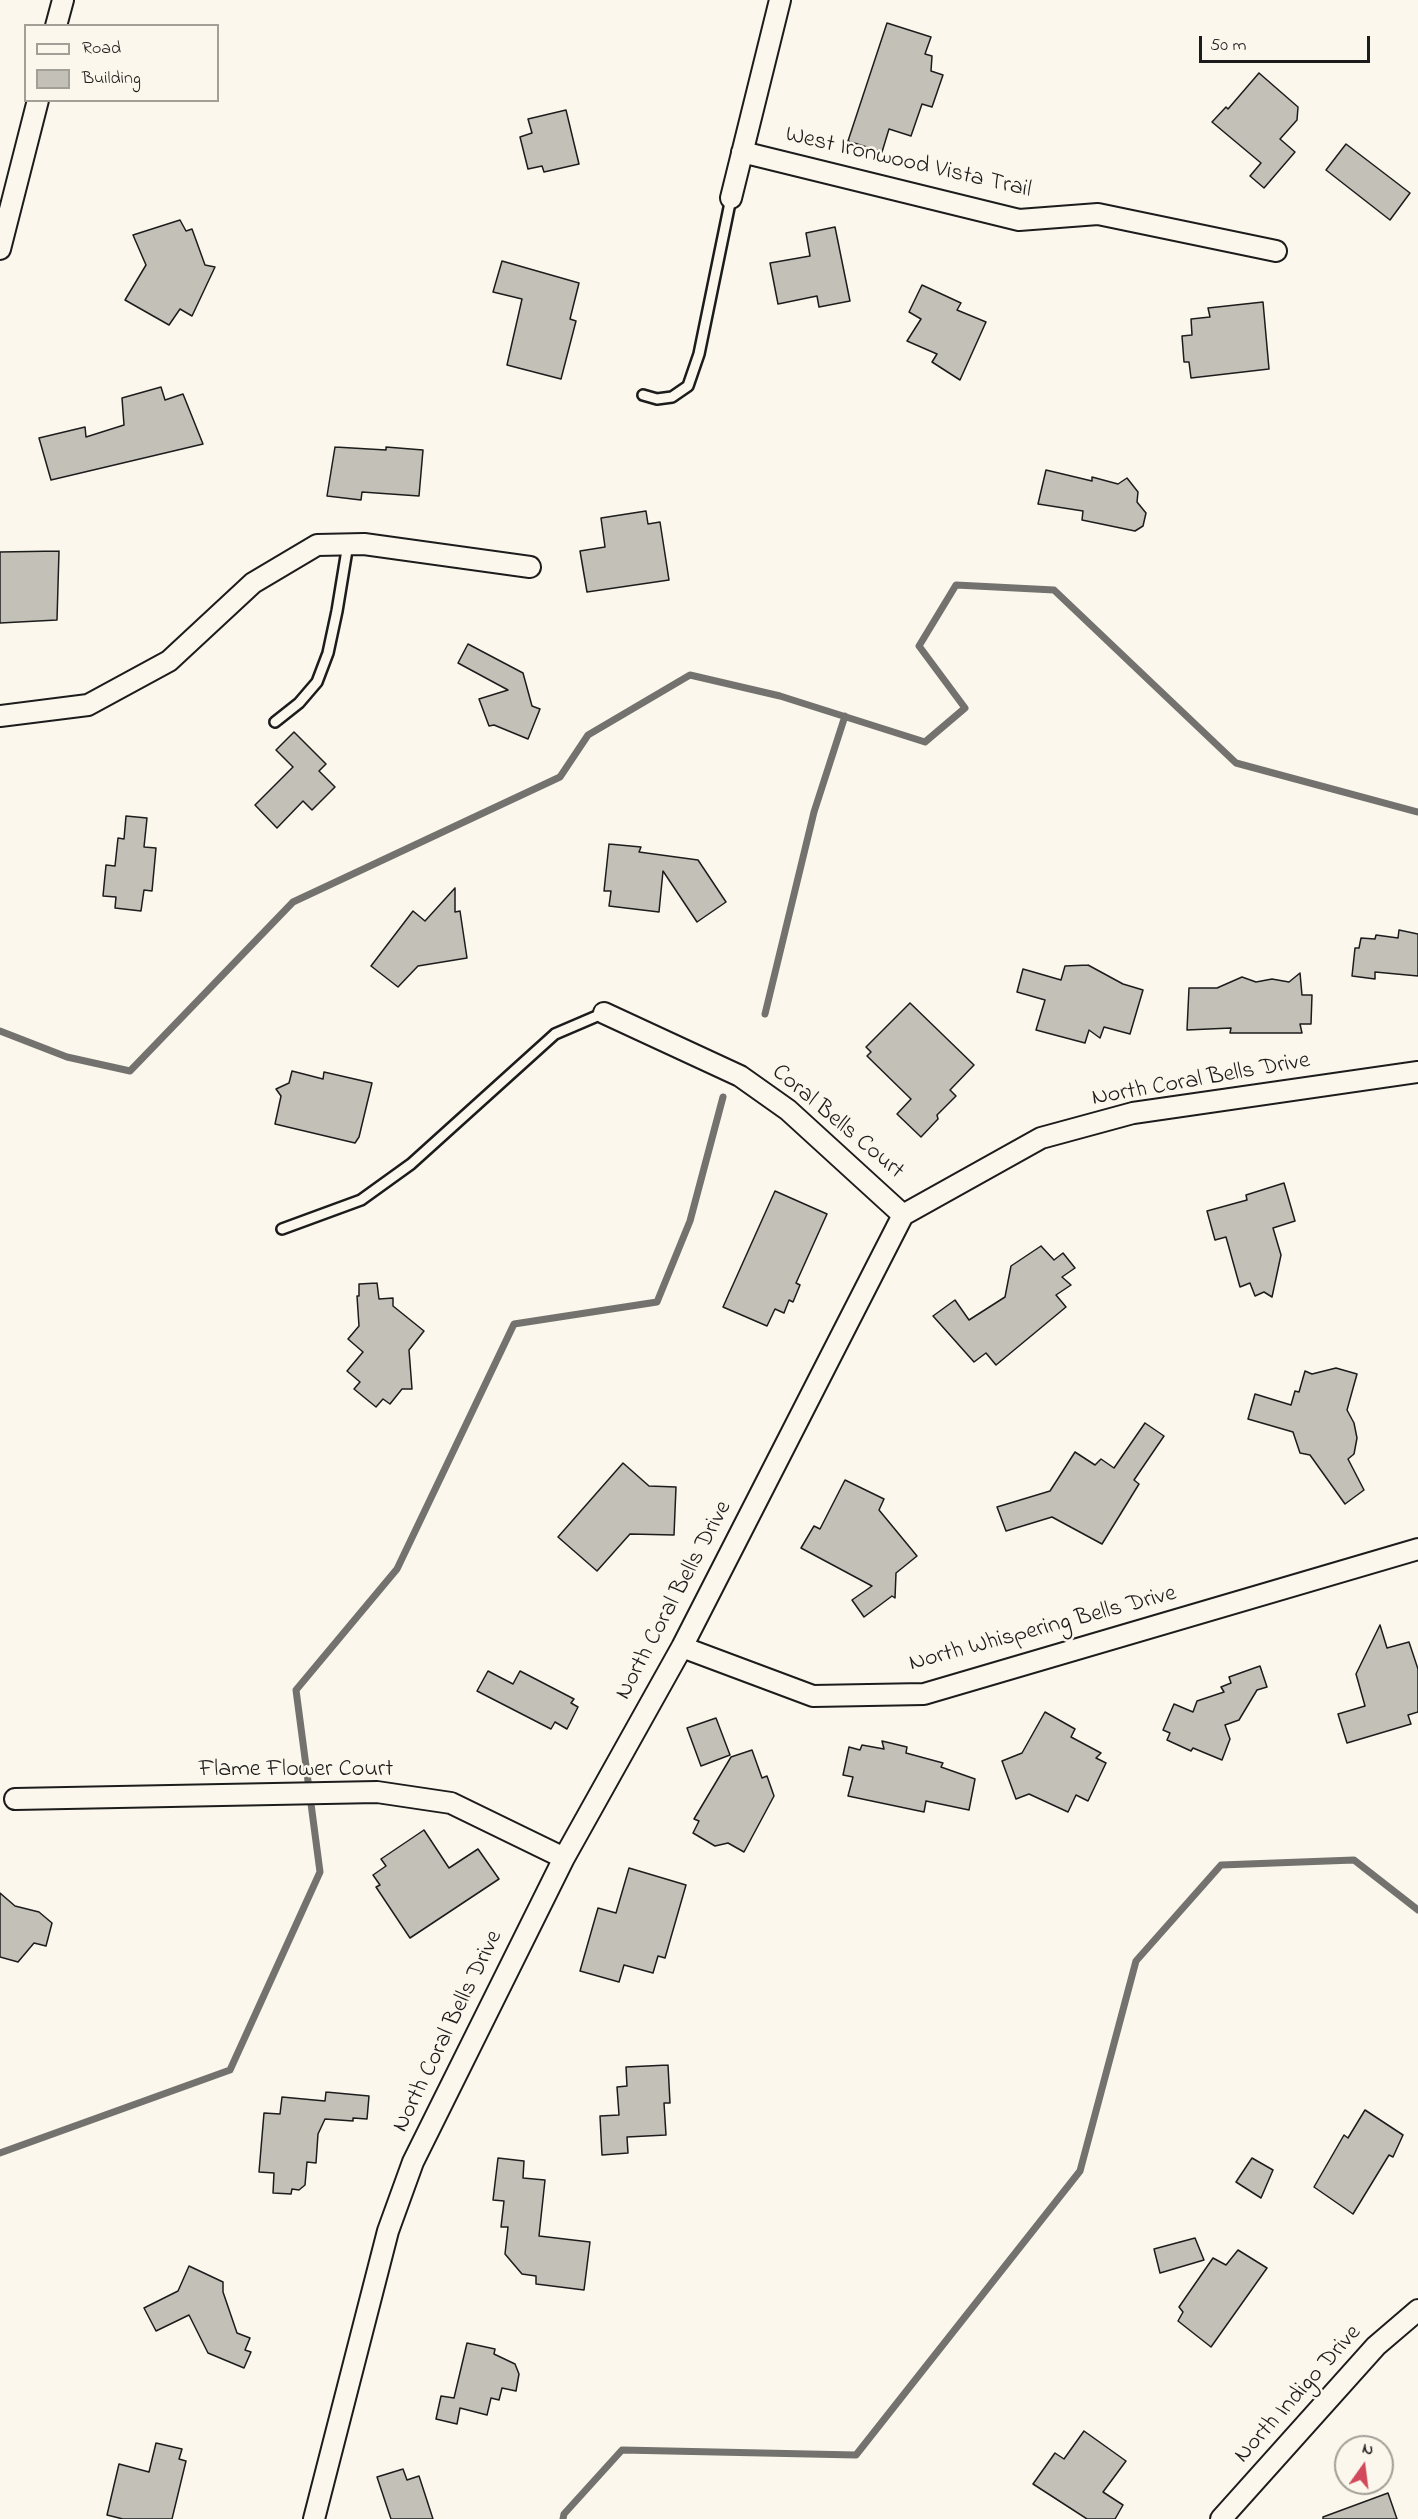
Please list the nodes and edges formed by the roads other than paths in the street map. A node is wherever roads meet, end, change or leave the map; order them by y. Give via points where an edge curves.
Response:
1 (63, 0) edge
2 (780, 0) edge
3 (57, 24) edge
4 (37, 102) edge
5 (742, 152) junction
6 (731, 198) joint
7 (0, 249) edge
8 (1276, 251) dead end
9 (643, 395) dead end
10 (348, 544) junction
11 (530, 567) dead end
12 (0, 716) edge
13 (275, 722) dead end
14 (604, 1013) joint
15 (1418, 1072) edge
16 (903, 1215) junction
17 (282, 1229) dead end
18 (1418, 1549) edge
19 (682, 1647) junction
20 (15, 1799) dead end
21 (564, 1858) junction
22 (1418, 2310) edge
23 (314, 2519) edge
24 (1221, 2519) edge

1 - 3 street
2 - 5 street
4 - 7 street
5 - 6 street
5 - 8 street, West Ironwood Vista Trail via 1019,220 1098,214
6 - 9 lane via 699,354 688,386 672,397 657,399
10 - 11 street
10 - 12 street via 317,545 253,582 169,661 88,705
10 - 13 lane via 333,632 317,682
14 - 16 street, Coral Bells Court via 740,1076 788,1110
14 - 17 lane via 555,1034 411,1164 361,1200
15 - 16 street, North Coral Bells Drive via 1133,1113 1041,1138
16 - 19 street, North Coral Bells Drive
18 - 19 street, North Whispering Bells Drive via 924,1694 813,1696
19 - 21 street, North Coral Bells Drive
20 - 21 street, Flame Flower Court via 377,1792 451,1803
21 - 23 street, North Coral Bells Drive via 413,2162 388,2231
22 - 24 street, North Indigo Drive via 1376,2346

